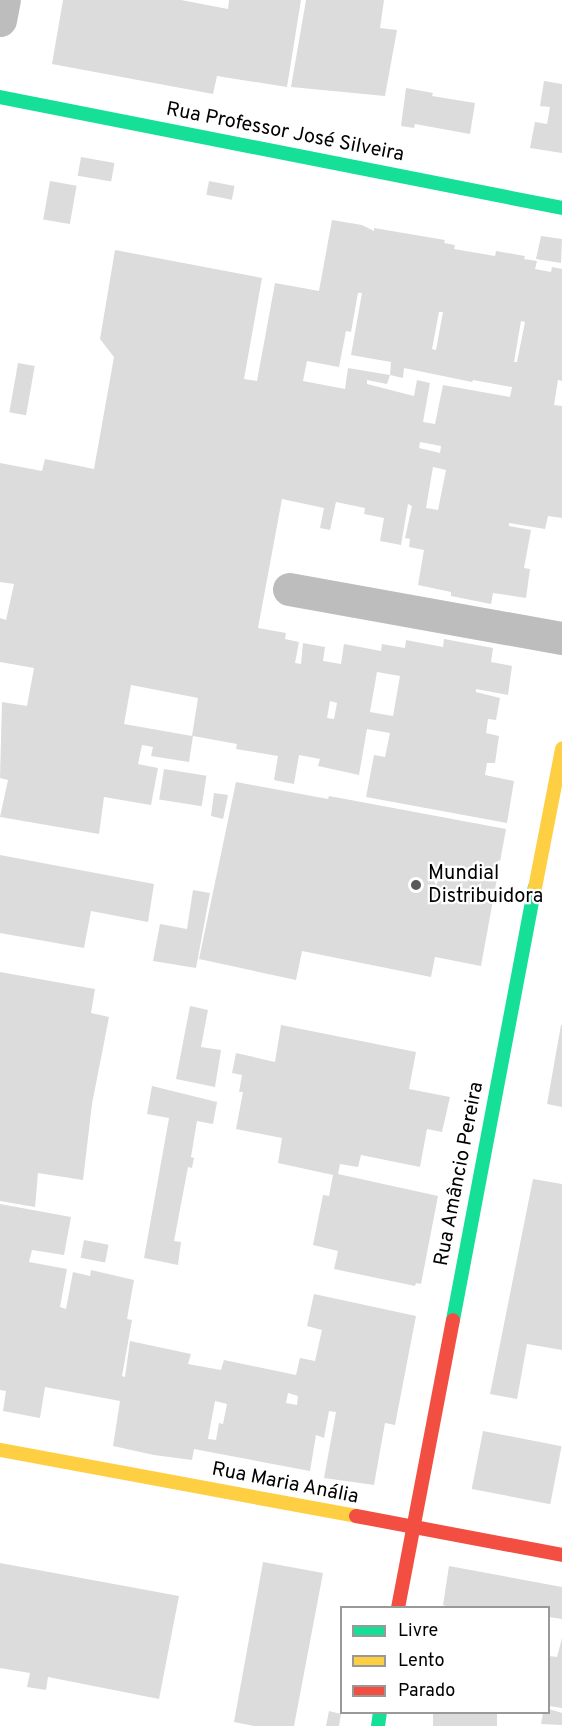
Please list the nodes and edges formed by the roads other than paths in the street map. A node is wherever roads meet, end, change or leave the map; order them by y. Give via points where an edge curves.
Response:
1 (4, 0) edge
2 (0, 20) edge
3 (0, 97) edge
4 (562, 208) edge
5 (289, 589) dead end
6 (562, 638) edge
7 (562, 749) edge
8 (0, 1450) edge
9 (411, 1528) junction
10 (562, 1555) edge
11 (398, 1606) edge

1 - 2 street
3 - 4 street, Rua Professor José Silveira
5 - 6 street
7 - 9 street, Rua Amâncio Pereira
8 - 9 street, Rua Maria Anália
9 - 10 street, Rua Maria Anália
9 - 11 street, Rua Amâncio Pereira

